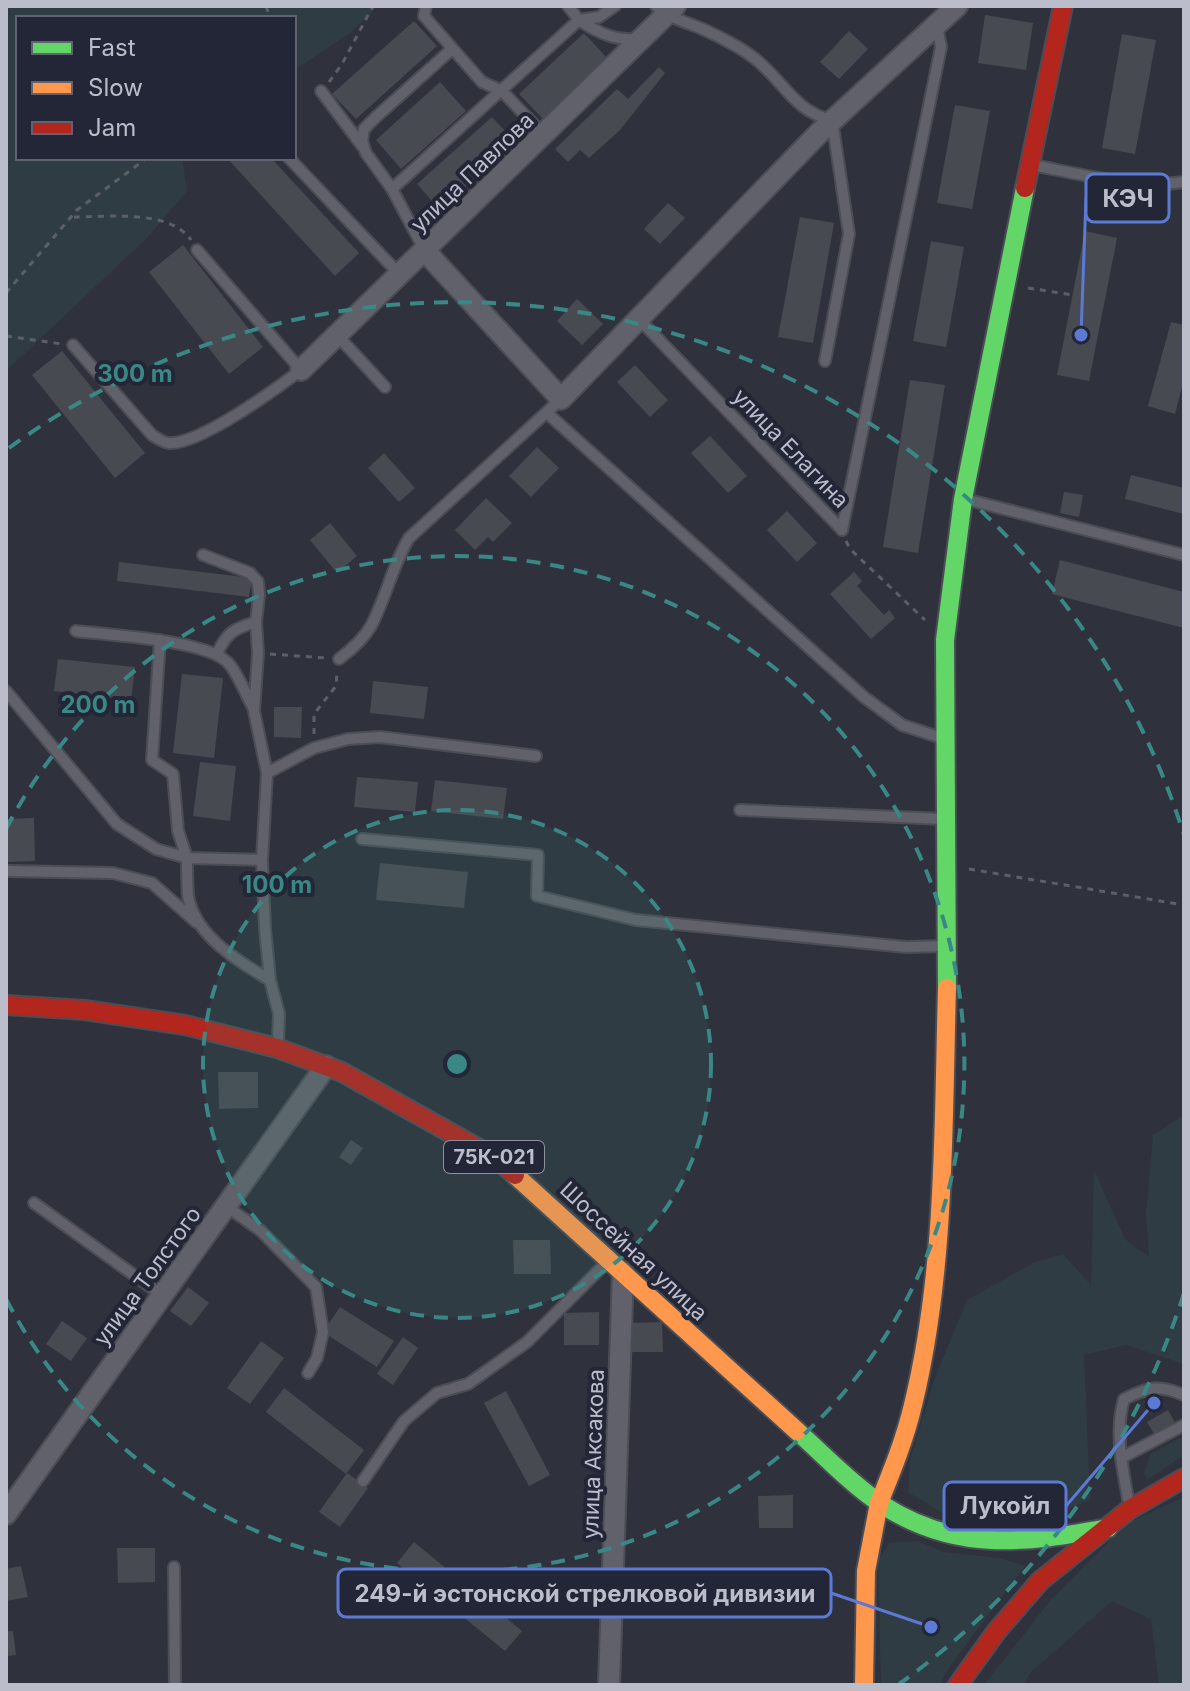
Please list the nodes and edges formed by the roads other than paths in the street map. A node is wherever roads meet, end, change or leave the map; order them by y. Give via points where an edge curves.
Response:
1 (426, 6) edge
2 (568, 6) edge
3 (615, 6) edge
4 (957, 6) edge
5 (1063, 6) edge
6 (666, 9) edge
7 (579, 20) junction
8 (936, 23) junction
9 (641, 39) junction
10 (452, 49) junction
11 (321, 91) road end
12 (502, 91) junction
13 (832, 120) junction
14 (544, 135) junction
15 (365, 149) junction
16 (291, 160) edge
17 (1030, 165) junction
18 (1184, 182) edge
19 (392, 189) junction
20 (197, 250) road end
21 (425, 251) junction
22 (400, 275) junction
23 (639, 319) junction
24 (337, 335) junction
25 (73, 345) road end
26 (825, 361) dead end
27 (301, 370) junction
28 (385, 387) dead end
29 (554, 406) junction
30 (963, 499) junction
31 (203, 555) dead end
32 (1184, 555) edge
33 (256, 622) junction
34 (76, 631) dead end
35 (160, 640) junction
36 (217, 654) junction
37 (339, 659) road end
38 (6, 691) edge
39 (254, 711) junction
40 (945, 739) junction
41 (536, 756) dead end
42 (267, 773) junction
43 (740, 810) dead end
44 (946, 819) junction
45 (362, 839) dead end
46 (187, 858) junction
47 (262, 860) junction
48 (6, 871) edge
49 (198, 923) junction
50 (948, 946) junction
51 (270, 980) junction
52 (6, 1005) edge
53 (277, 1048) junction
54 (326, 1066) junction
55 (34, 1203) dead end
56 (226, 1206) junction
57 (616, 1266) junction
58 (163, 1296) junction
59 (308, 1373) dead end
60 (1184, 1395) edge
61 (1184, 1425) edge
62 (1121, 1458) junction
63 (1184, 1478) edge
64 (363, 1481) dead end
65 (879, 1503) junction
66 (1130, 1509) junction
67 (6, 1514) edge
68 (1108, 1528) junction
69 (174, 1567) dead end
70 (175, 1685) edge
71 (609, 1685) edge
72 (864, 1685) edge
73 (958, 1685) edge

1 - 10 lane via 427,22
2 - 7 lane
3 - 7 lane via 599,17
4 - 8 street
5 - 17 main road
6 - 9 street, улица Павлова
6 - 13 lane via 752,55 801,107
7 - 9 lane via 608,36
7 - 12 lane
8 - 13 street
8 - 23 lane, улица Елагина via 941,47 842,530
9 - 14 street, улица Павлова
10 - 12 lane via 482,82
10 - 15 lane via 364,129
11 - 15 lane
12 - 14 lane
12 - 19 lane
13 - 23 street
13 - 26 lane via 849,234
14 - 21 street, улица Павлова
15 - 19 lane
16 - 22 lane
17 - 18 lane via 1129,182
17 - 30 main road
19 - 21 lane
20 - 27 lane
21 - 22 street, улица Павлова
21 - 29 street
22 - 24 street, улица Павлова
23 - 29 street
24 - 27 street, улица Павлова
24 - 28 lane
25 - 27 lane via 152,435 168,443 188,440 250,408
29 - 37 lane via 409,538 370,628
29 - 40 lane via 864,697 902,725
30 - 32 lane
30 - 40 main road via 945,640
31 - 33 lane via 250,573 258,582
33 - 36 lane via 234,628
33 - 39 lane
34 - 35 lane
35 - 36 lane
35 - 46 lane via 152,760 173,774 178,831
36 - 39 lane via 230,664
38 - 46 lane via 117,824 156,849
39 - 42 lane
40 - 44 main road
41 - 42 lane via 380,737 348,739 314,748
42 - 47 lane
43 - 44 lane
44 - 50 main road
45 - 50 lane via 538,855 537,896 636,920 906,947
46 - 47 lane
46 - 49 lane via 189,898
47 - 51 lane
48 - 49 lane via 113,873 152,883
49 - 51 lane via 239,963
50 - 65 main road via 941,1206 929,1317 913,1405
51 - 53 lane via 279,1014
52 - 53 main road, Шоссейная улица / 75К-021 via 185,1025
53 - 54 main road, Шоссейная улица / 75К-021
54 - 56 street, улица Толстого
54 - 57 main road, Шоссейная улица / 75К-021 via 499,1160
55 - 58 lane
56 - 58 street, улица Толстого
56 - 59 lane via 261,1231 316,1287 323,1332
57 - 64 lane via 527,1342 468,1384 437,1393 404,1421
57 - 65 main road, Шоссейная улица / 75К-021
57 - 71 street, улица Аксакова
58 - 67 street, улица Толстого
60 - 62 lane via 1162,1386 1124,1399
61 - 62 lane
62 - 66 lane
63 - 66 main road
65 - 68 main road, Шоссейная улица / 75К-021 via 916,1524 989,1542
65 - 72 main road via 865,1561
66 - 68 main road
68 - 73 main road via 1040,1581
69 - 70 lane

